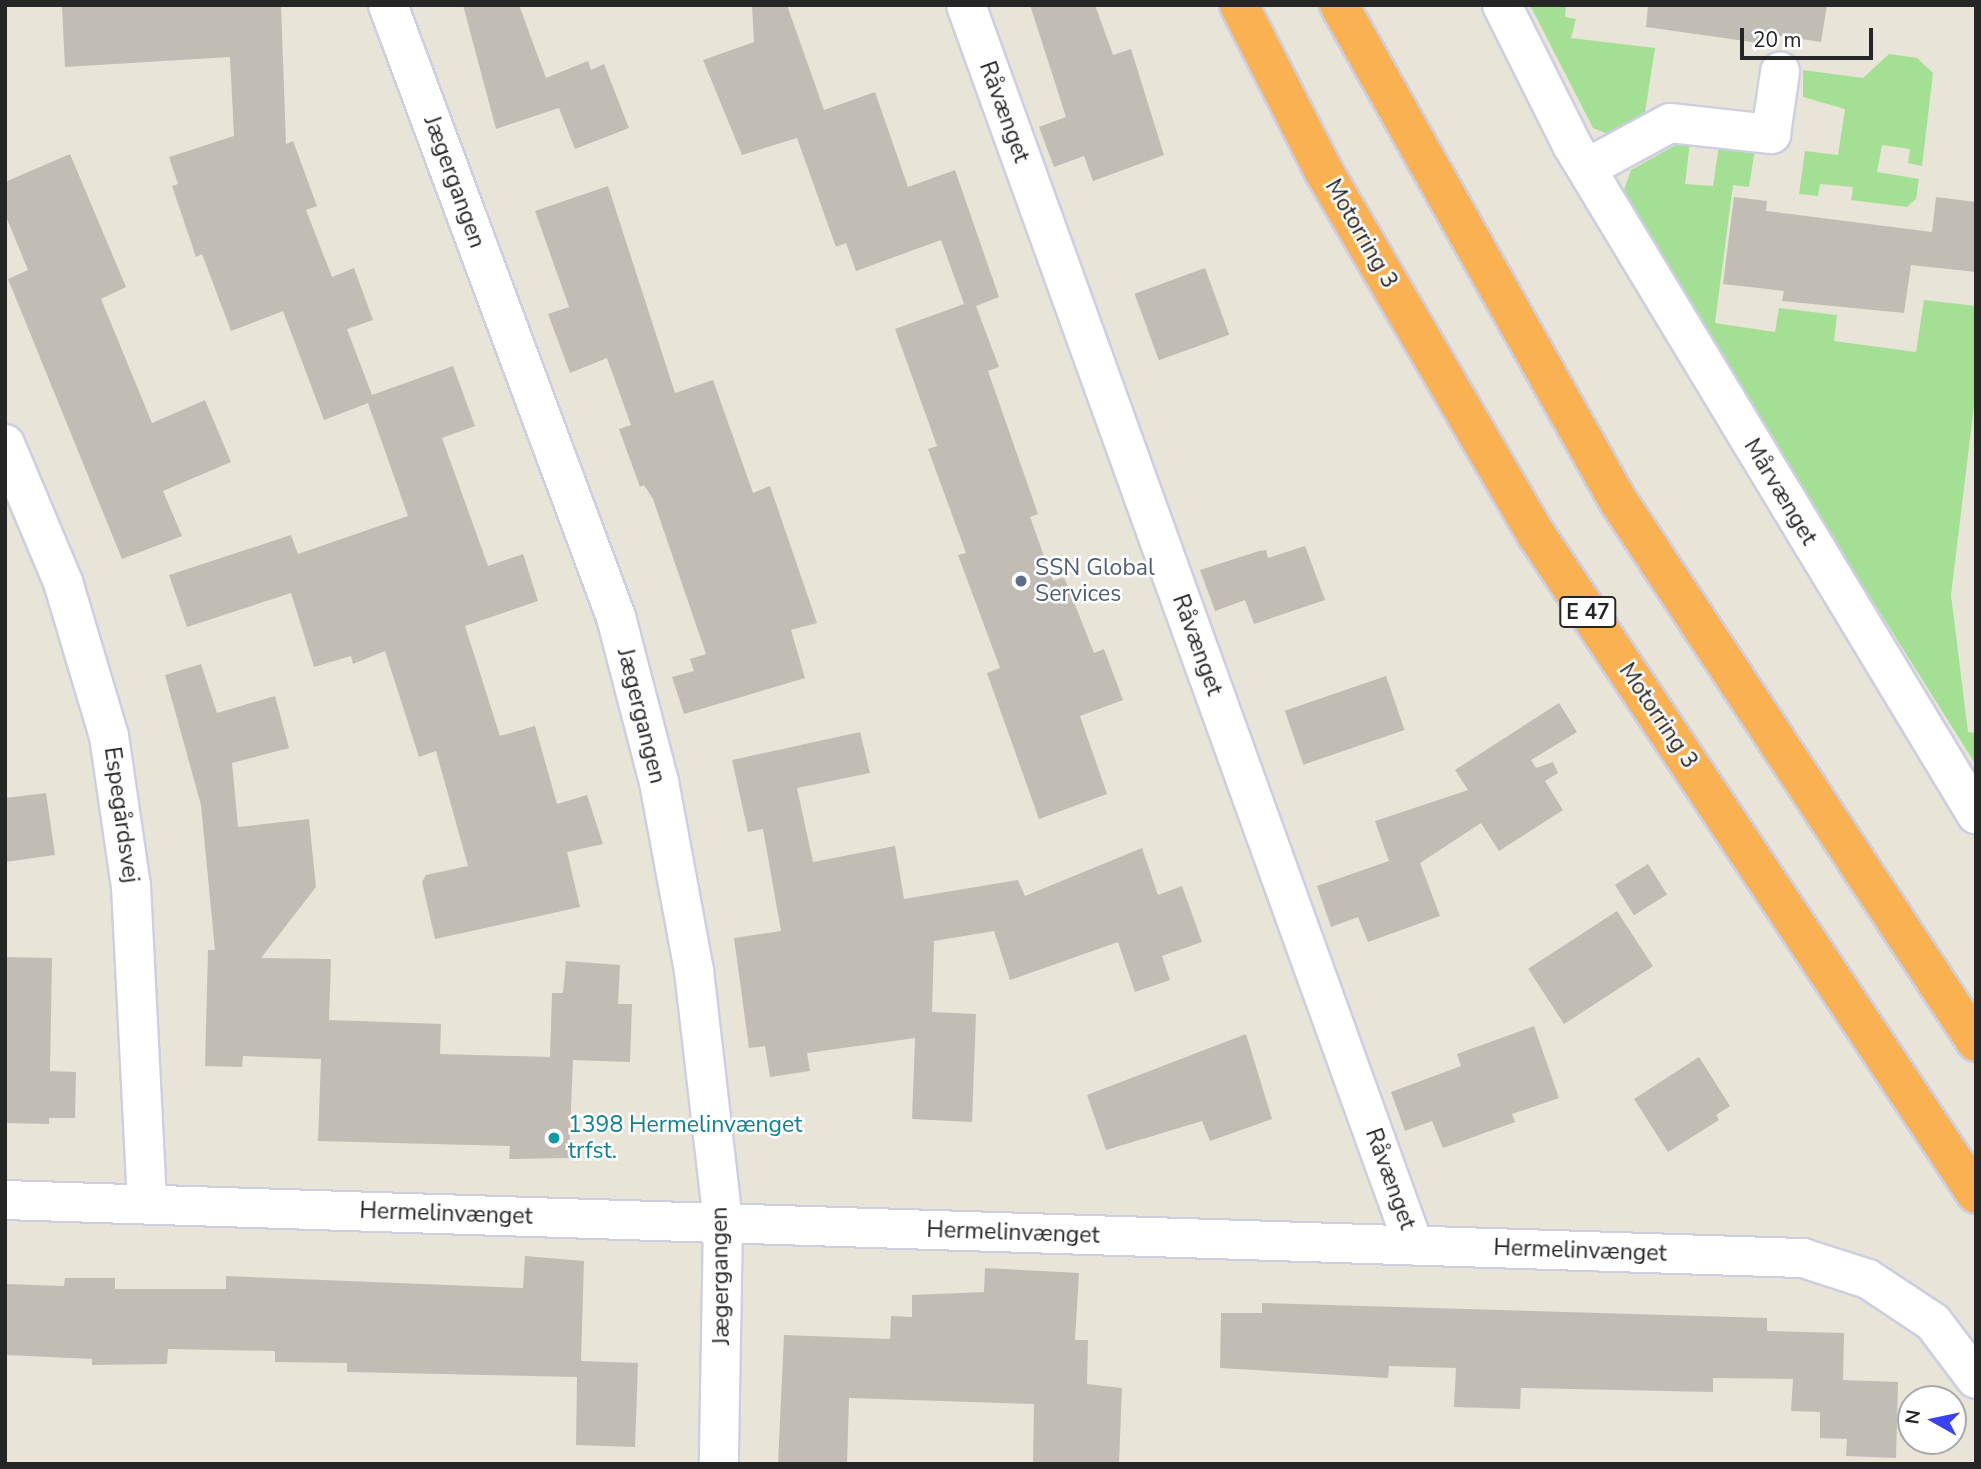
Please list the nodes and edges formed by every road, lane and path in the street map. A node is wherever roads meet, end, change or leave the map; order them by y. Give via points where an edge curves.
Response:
1 (388, 5) edge
2 (966, 5) edge
3 (1239, 5) edge
4 (1339, 5) edge
5 (1502, 5) edge
6 (1780, 72) dead end
7 (1587, 168) junction
8 (5, 444) edge
9 (1976, 814) edge
10 (1976, 1042) edge
11 (1976, 1195) edge
12 (5, 1200) edge
13 (147, 1204) junction
14 (723, 1223) junction
15 (1414, 1246) junction
16 (1976, 1379) edge
17 (719, 1464) edge

1 - 14 street, Jægergangen via 616,617 659,782 694,971
2 - 15 street, Råvænget
3 - 11 highway, Motorring 3 / E 47 via 1323,170 1536,534
4 - 10 highway via 1617,499
5 - 7 street, Mårvænget
6 - 7 street via 1771,134 1670,123
7 - 9 street, Mårvænget
8 - 13 street, Espegårdsvej via 63,582 109,736 131,886
12 - 13 street, Hermelinvænget
13 - 14 street, Hermelinvænget
14 - 15 street, Hermelinvænget
14 - 17 street, Jægergangen
15 - 16 street, Hermelinvænget via 1803,1258 1868,1279 1933,1322

